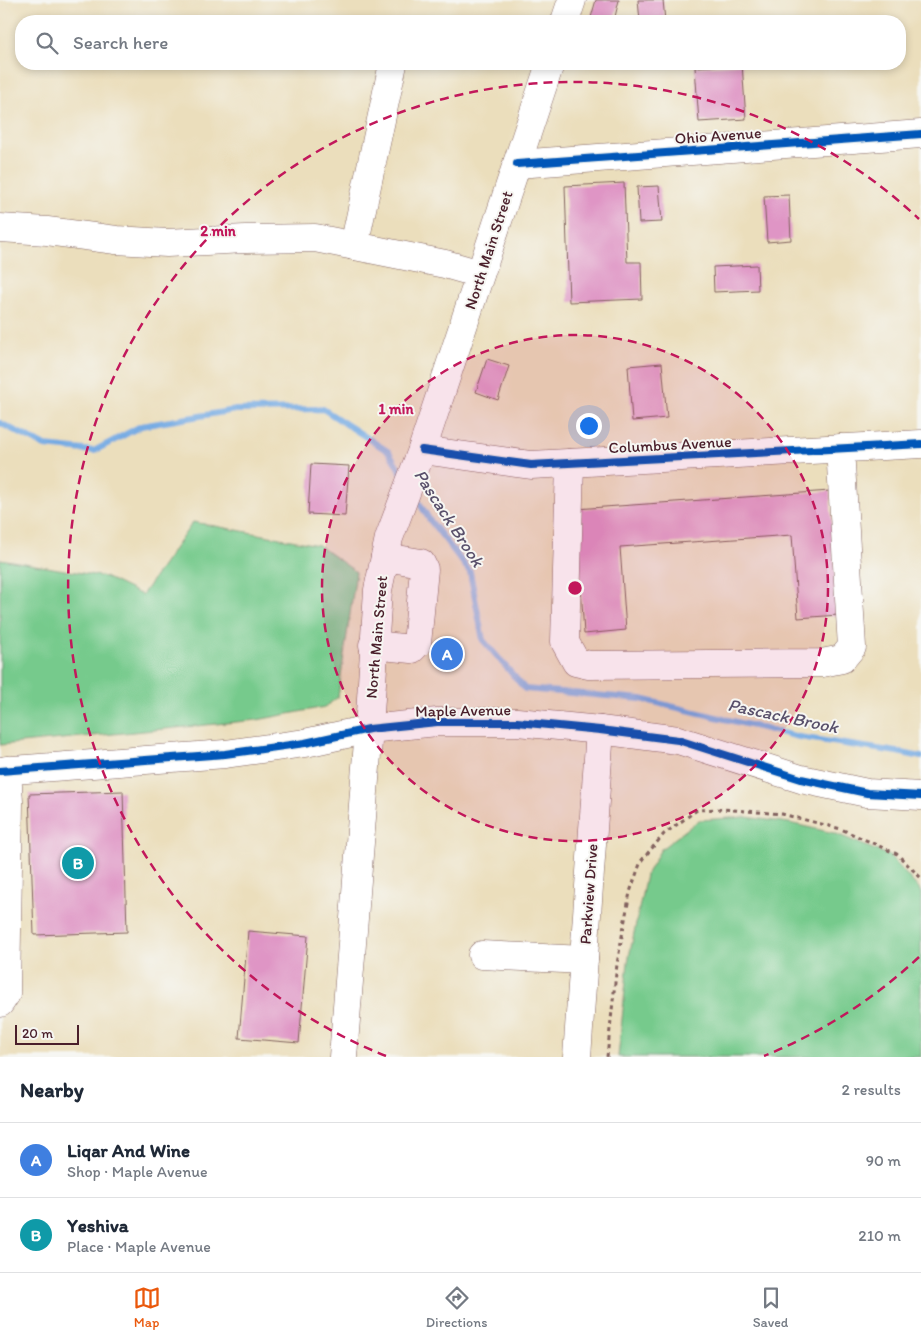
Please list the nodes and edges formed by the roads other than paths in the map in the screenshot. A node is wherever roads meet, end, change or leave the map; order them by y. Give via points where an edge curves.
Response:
1 (572, 0) edge
2 (566, 15) edge
3 (392, 70) edge
4 (548, 70) edge
5 (921, 134) edge
6 (517, 164) junction
7 (0, 228) edge
8 (354, 246) junction
9 (480, 274) junction
10 (921, 444) edge
11 (840, 448) junction
12 (419, 460) junction
13 (570, 463) junction
14 (385, 557) junction
15 (373, 645) junction
16 (369, 729) junction
17 (600, 730) junction
18 (3, 771) edge
19 (921, 796) edge
20 (482, 954) dead end
21 (584, 960) junction
22 (0, 1004) edge
23 (343, 1057) edge
24 (577, 1057) edge

1 - 2 street
3 - 8 street
4 - 6 street, North Main Street
5 - 6 street, Ohio Avenue
6 - 9 street, North Main Street
7 - 8 street via 167,243 315,238
8 - 9 street
9 - 12 street, North Main Street
10 - 11 street, Columbus Avenue
11 - 13 street, Columbus Avenue
11 - 13 street via 852,647 842,658 822,663 589,665 576,662 565,642
12 - 13 street, Columbus Avenue via 531,465
12 - 14 street, North Main Street via 389,538
14 - 15 street, North Main Street
14 - 15 street via 421,563 424,569 416,644 412,649
15 - 16 street, North Main Street
16 - 17 street, Maple Avenue via 437,722 517,722
16 - 18 street, Maple Avenue via 305,743 225,754
16 - 23 street, North Main Street
17 - 19 street, Maple Avenue via 678,740 830,785 867,792
17 - 21 street, Parkview Drive
18 - 22 street via 9,802 6,994
20 - 21 street
21 - 24 street, Parkview Drive

